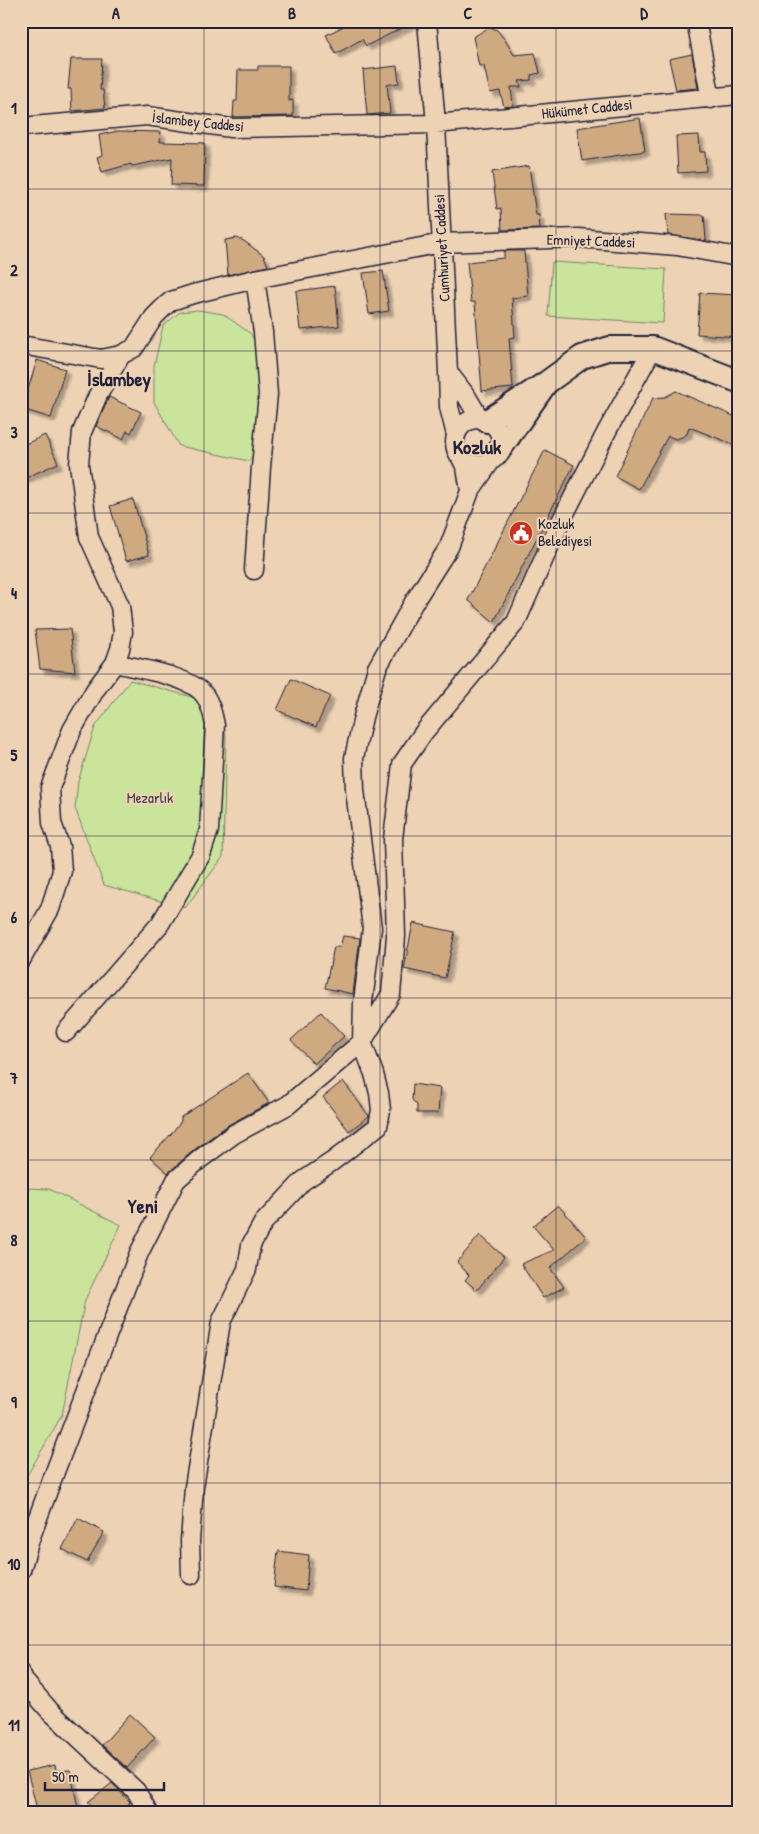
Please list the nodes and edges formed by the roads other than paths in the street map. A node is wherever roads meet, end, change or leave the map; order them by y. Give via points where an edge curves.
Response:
1 (427, 21) edge
2 (698, 21) edge
3 (738, 95) edge
4 (711, 98) junction
5 (436, 124) junction
6 (21, 127) edge
7 (442, 243) junction
8 (738, 257) edge
9 (256, 279) junction
10 (21, 344) edge
11 (652, 348) junction
12 (121, 355) junction
13 (448, 372) junction
14 (738, 381) edge
15 (546, 383) junction
16 (483, 420) junction
17 (456, 435) junction
18 (496, 455) junction
19 (460, 456) junction
20 (470, 491) junction
21 (254, 570) dead end
22 (115, 663) junction
23 (21, 960) edge
24 (66, 1032) dead end
25 (362, 1042) junction
26 (21, 1570) edge
27 (191, 1575) dead end
28 (21, 1674) edge
29 (149, 1813) edge

1 - 5 street, Cumhuriyet Caddesi
2 - 4 street
3 - 4 street, Hükümet Caddesi
4 - 5 street, Hükümet Caddesi
5 - 6 street, İslambey Caddesi via 231,128 147,116
5 - 7 street, Cumhuriyet Caddesi
7 - 8 street, Emniyet Caddesi via 578,238 677,246
7 - 9 street, Emniyet Caddesi
7 - 13 street, Cumhuriyet Caddesi
9 - 12 street, Emniyet Caddesi via 171,302 154,317 134,348
9 - 21 street via 268,394
10 - 12 street via 101,359
11 - 14 main road
11 - 15 main road via 610,348 582,357
11 - 25 street via 557,529 516,622 424,732 402,764 394,839 396,936 391,994
12 - 22 street via 82,432 79,464 90,537 120,606 123,632
13 - 16 street
13 - 17 street, Cumhuriyet Caddesi via 449,407
15 - 16 main road
15 - 18 main road
16 - 17 street via 465,423
16 - 18 street via 493,425 500,438
17 - 19 street
18 - 19 street via 487,462 473,464
18 - 20 street
19 - 20 street
20 - 25 street via 449,546 377,668 354,758 372,928
22 - 23 street via 72,730 50,788 52,823 60,846 62,871 50,909
22 - 24 street via 176,677 198,688 212,708 215,725 208,830 201,855 160,924
25 - 26 street via 288,1105 234,1134 176,1180 139,1253
25 - 27 street via 379,1093 382,1110 378,1126 303,1180 263,1223 251,1245 247,1269 221,1322 194,1487
28 - 29 street via 50,1711 136,1791

